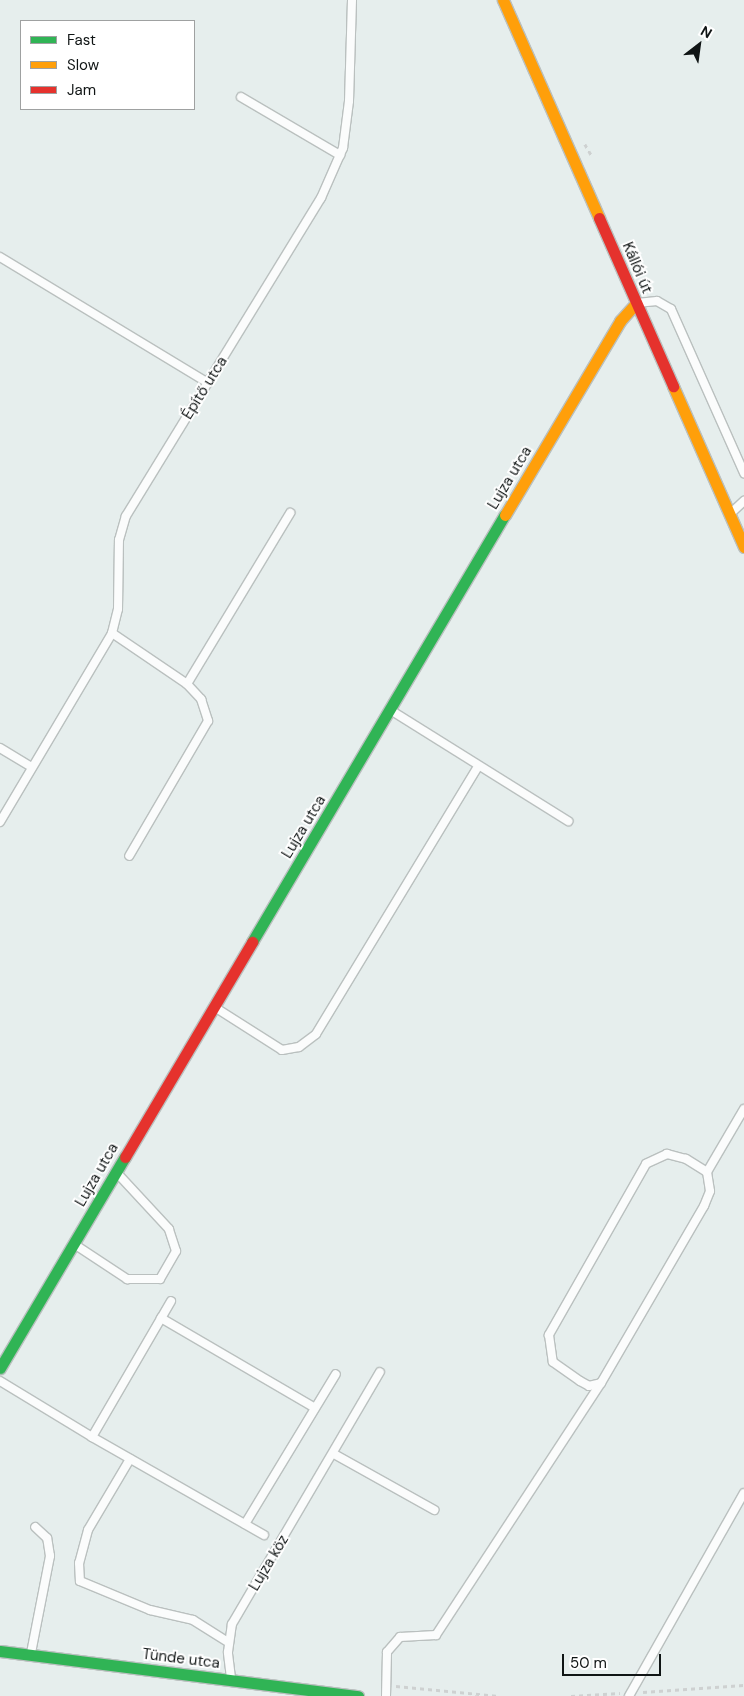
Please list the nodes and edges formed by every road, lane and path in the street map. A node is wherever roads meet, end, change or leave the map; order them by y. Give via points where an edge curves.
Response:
1 (352, 0) edge
2 (503, 0) edge
3 (240, 97) dead end
4 (340, 155) junction
5 (0, 257) edge
6 (636, 302) junction
7 (208, 383) junction
8 (744, 473) edge
9 (744, 501) edge
10 (290, 513) dead end
11 (730, 515) junction
12 (744, 547) edge
13 (112, 633) junction
14 (187, 684) junction
15 (390, 709) junction
16 (0, 748) edge
17 (478, 767) junction
18 (32, 768) junction
19 (568, 821) dead end
20 (0, 822) edge
21 (129, 856) dead end
22 (214, 1007) junction
23 (744, 1109) edge
24 (117, 1172) junction
25 (707, 1172) junction
26 (74, 1244) junction
27 (171, 1301) dead end
28 (160, 1318) junction
29 (0, 1368) edge
30 (380, 1372) dead end
31 (336, 1374) dead end
32 (0, 1381) edge
33 (601, 1383) junction
34 (314, 1408) junction
35 (92, 1437) junction
36 (334, 1454) junction
37 (130, 1459) junction
38 (744, 1494) edge
39 (434, 1510) dead end
40 (245, 1524) junction
41 (35, 1527) dead end
42 (264, 1535) dead end
43 (228, 1642) junction
44 (0, 1652) edge
45 (31, 1655) junction
46 (231, 1680) junction
47 (744, 1685) edge
48 (630, 1694) edge
49 (358, 1696) edge
50 (386, 1696) edge
51 (571, 1696) edge

1 - 4 lane, Építő utca via 349,101
2 - 6 street, Kállói út
3 - 4 lane
4 - 7 lane, Építő utca via 321,198
5 - 7 lane
6 - 8 lane via 657,301 671,309
6 - 11 street, Kállói út
6 - 15 street, Lujza utca via 619,324
7 - 13 lane, Építő utca via 126,516 119,540 118,609
9 - 11 lane
10 - 14 lane
11 - 12 street, Kállói út
13 - 14 lane
13 - 18 lane, Építő utca
14 - 21 lane via 201,699 208,721
15 - 17 lane
15 - 22 street, Lujza utca
16 - 18 lane
17 - 19 lane
17 - 22 lane via 316,1034 299,1047 282,1050
18 - 20 lane, Építő utca
22 - 24 street, Lujza utca
23 - 25 lane
24 - 26 street, Lujza utca
24 - 26 lane via 169,1230 176,1251 160,1279 127,1280
25 - 33 lane via 710,1191 704,1206
25 - 33 lane via 686,1158 667,1154 646,1164 549,1335 553,1362 589,1386
26 - 29 street, Lujza utca
27 - 28 lane
28 - 34 lane
28 - 35 lane
30 - 36 lane, Lujza köz
31 - 34 lane
32 - 35 lane
33 - 50 lane via 436,1635 400,1637 387,1652
34 - 40 lane
35 - 37 lane
36 - 39 lane
36 - 43 lane, Lujza köz via 232,1624
37 - 40 lane
37 - 43 lane via 88,1530 79,1563 80,1581 150,1610 193,1620
38 - 48 lane
40 - 42 lane
41 - 45 lane via 47,1538 50,1556
43 - 46 lane, Lujza köz
44 - 45 street, Tünde utca
45 - 46 street, Tünde utca
46 - 49 street, Tünde utca
47 - 48 path
48 - 51 path

